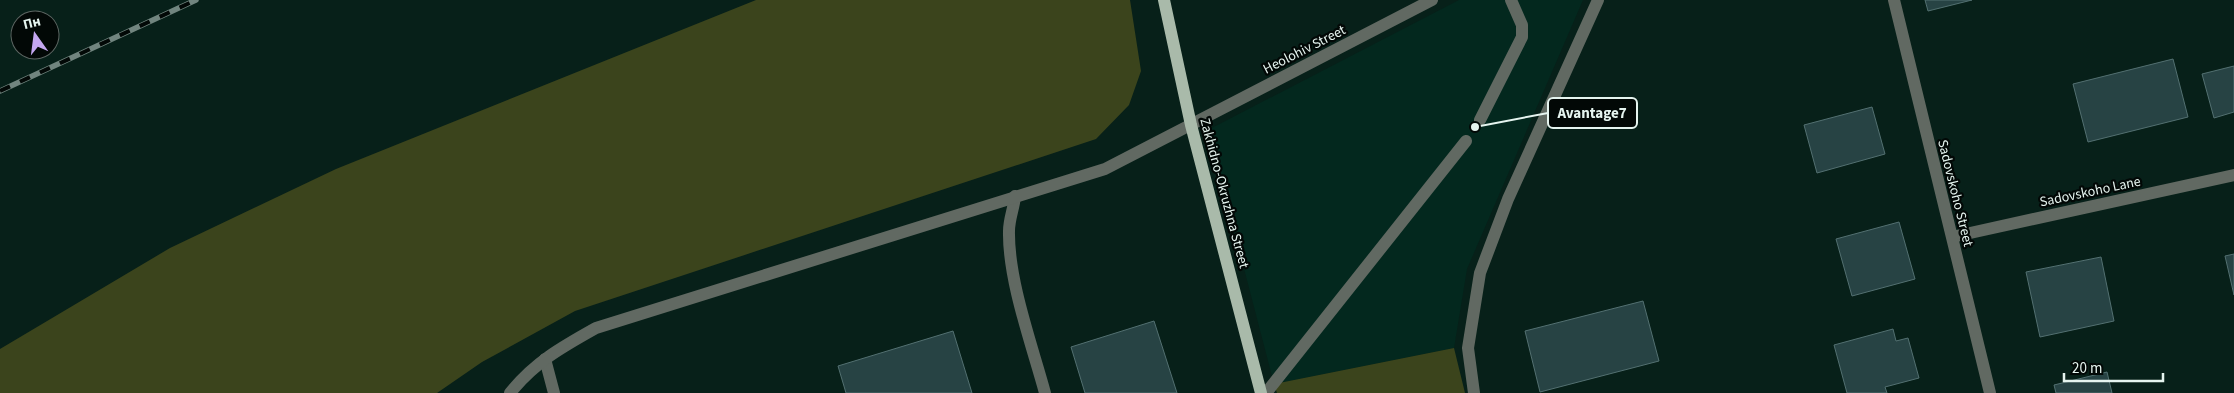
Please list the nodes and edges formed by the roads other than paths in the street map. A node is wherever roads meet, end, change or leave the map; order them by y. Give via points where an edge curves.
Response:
1 (1164, 0) edge
2 (1432, 0) edge
3 (1511, 0) edge
4 (1598, 0) edge
5 (1894, 0) edge
6 (1480, 120) dead end
7 (1191, 125) junction
8 (1466, 141) dead end
9 (2234, 175) edge
10 (1014, 196) junction
11 (1952, 237) junction
12 (545, 358) junction
13 (510, 393) edge
14 (554, 393) edge
15 (1045, 393) edge
16 (1261, 393) edge
17 (1266, 393) edge
18 (1474, 393) edge
19 (1990, 393) edge

1 - 7 main road, Zakhidno-Okruzhna Street
2 - 7 street, Heolohiv Street
3 - 6 street via 1522,25 1522,37
4 - 18 street via 1508,199 1480,273 1468,348
5 - 11 street, Sadovskoho Street
7 - 10 street, Heolohiv Street via 1104,169
7 - 16 main road, Zakhidno-Okruzhna Street
8 - 17 street
9 - 11 street, Sadovskoho Lane
10 - 12 street, Heolohiv Street via 596,328
10 - 15 street via 1008,229 1012,262
11 - 19 street, Sadovskoho Street
12 - 13 street, Heolohiv Street
12 - 14 street

